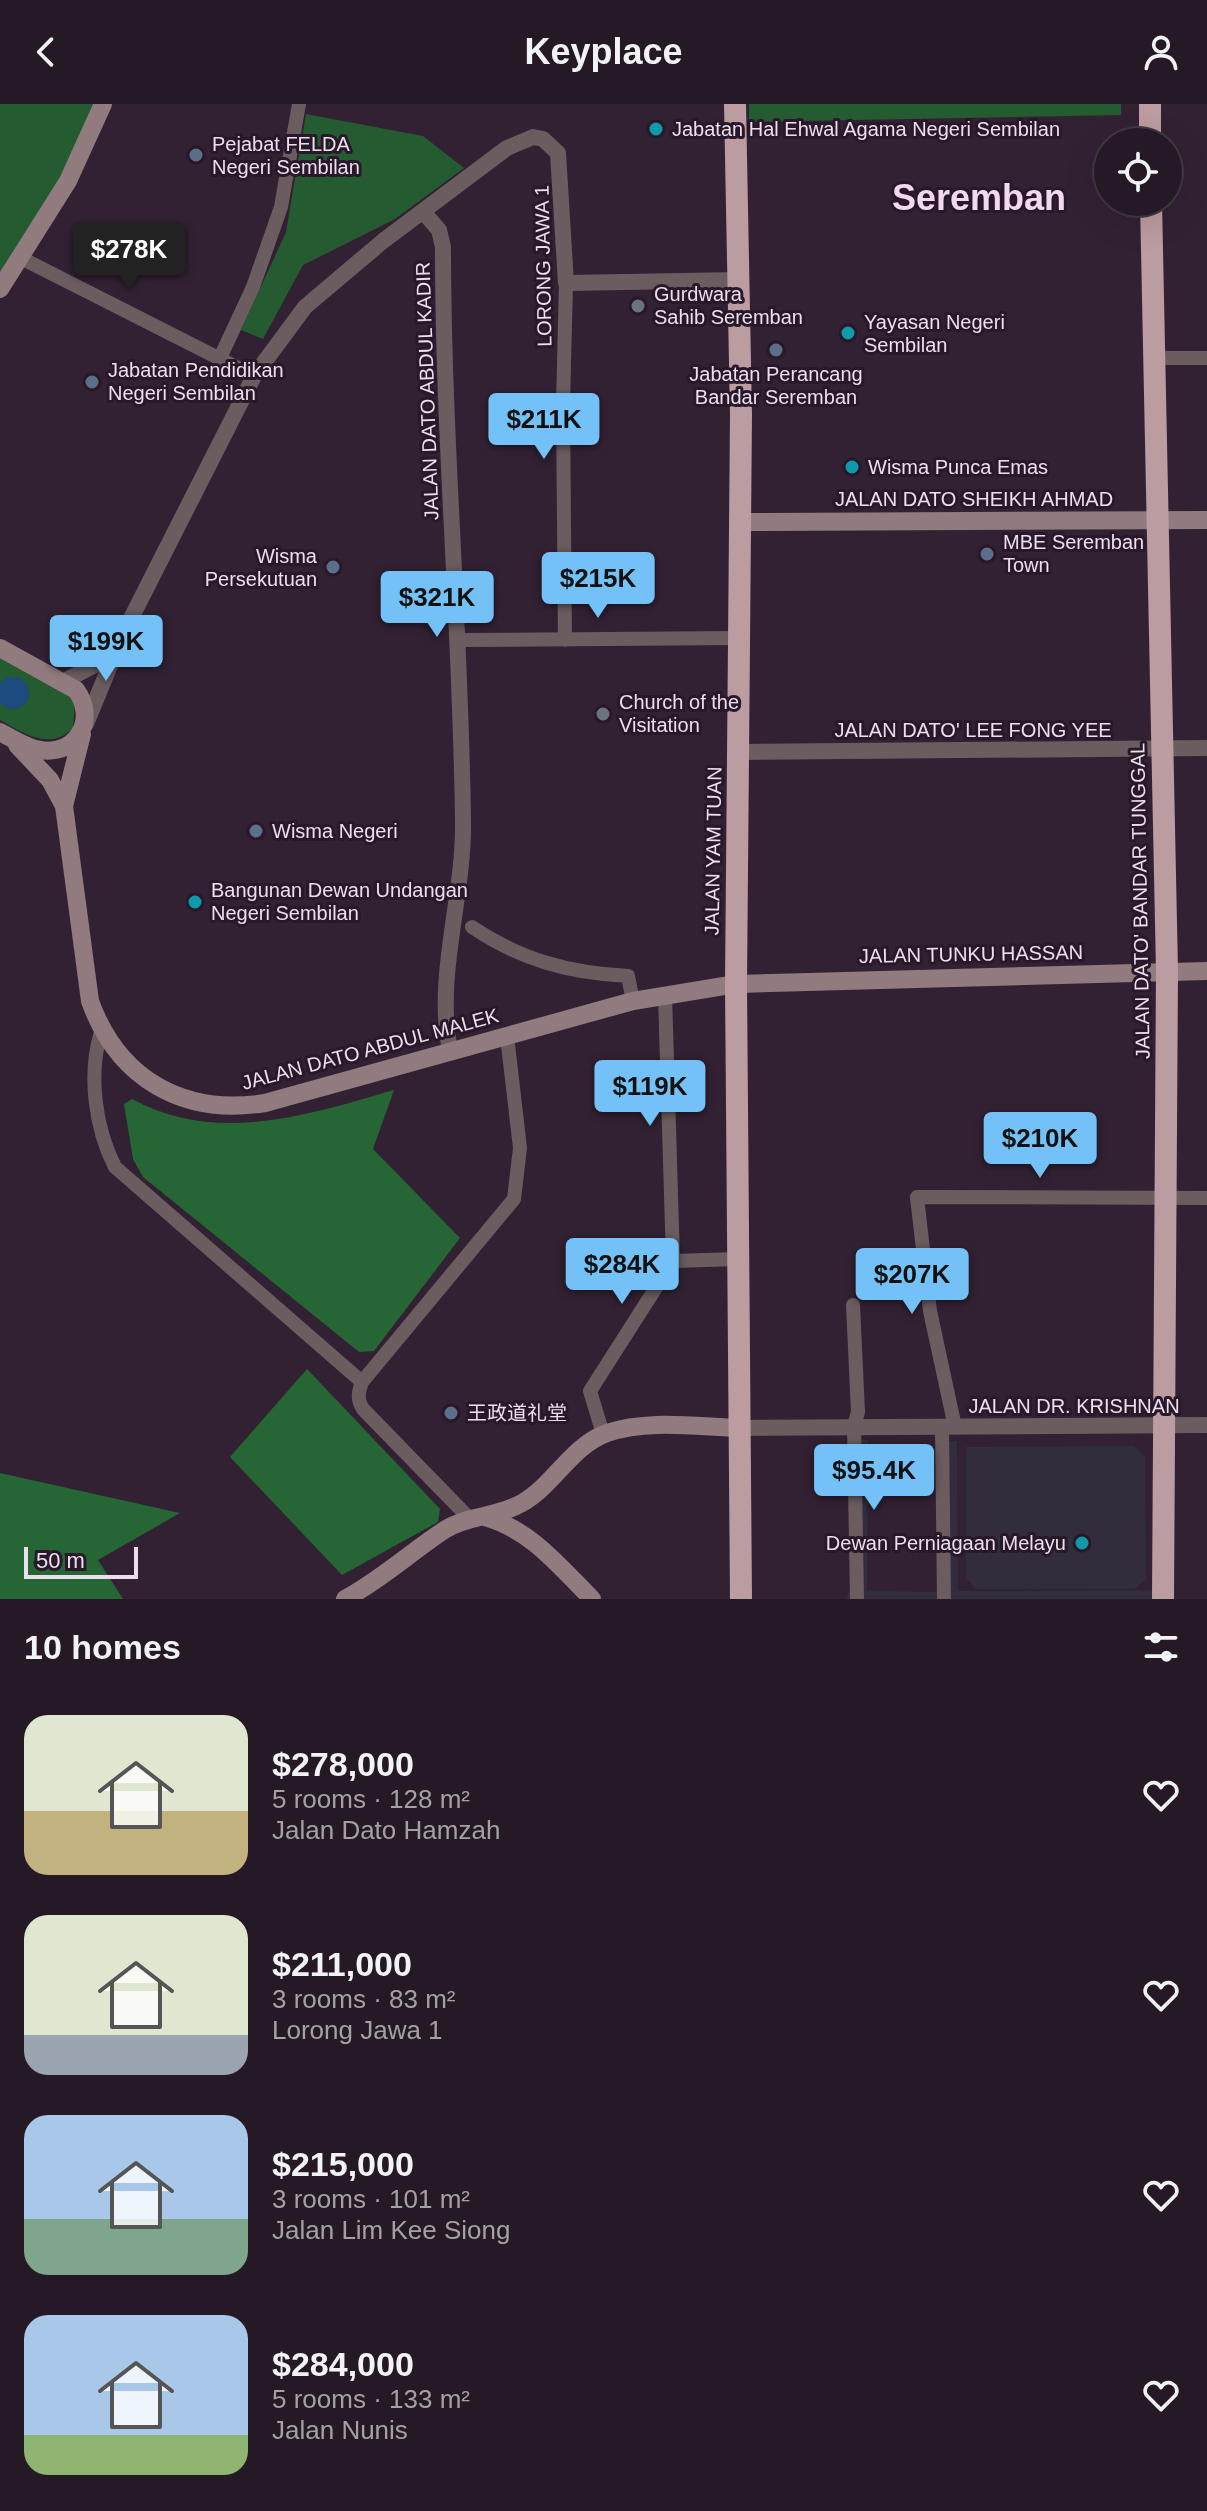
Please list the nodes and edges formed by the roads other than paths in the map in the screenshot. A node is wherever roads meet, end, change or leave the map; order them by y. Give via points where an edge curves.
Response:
1 (103, 104) edge
2 (299, 104) edge
3 (735, 104) edge
4 (1150, 104) edge
5 (1150, 128) edge
6 (424, 213) junction
7 (1151, 216) edge
8 (21, 258) junction
9 (739, 280) junction
10 (566, 283) junction
11 (0, 289) edge
12 (220, 358) junction
13 (1154, 358) junction
14 (1207, 358) edge
15 (254, 376) junction
16 (1156, 520) junction
17 (1207, 520) edge
18 (741, 522) junction
19 (740, 638) junction
20 (457, 640) junction
21 (565, 640) junction
22 (119, 642) junction
23 (0, 648) edge
24 (64, 681) junction
25 (84, 729) junction
26 (2, 733) edge
27 (1207, 748) edge
28 (1162, 749) junction
29 (738, 752) junction
30 (64, 806) junction
31 (472, 927) dead end
32 (1167, 971) junction
33 (1207, 971) edge
34 (736, 984) junction
35 (665, 995) junction
36 (633, 1001) junction
37 (101, 1032) junction
38 (507, 1036) junction
39 (450, 1051) junction
40 (1164, 1197) junction
41 (1207, 1198) edge
42 (739, 1259) junction
43 (673, 1261) junction
44 (853, 1305) dead end
45 (362, 1382) junction
46 (1163, 1425) junction
47 (1207, 1425) edge
48 (854, 1426) junction
49 (948, 1427) junction
50 (741, 1428) junction
51 (603, 1434) junction
52 (477, 1518) junction
53 (345, 1599) edge
54 (592, 1599) edge
55 (741, 1599) edge
56 (857, 1599) edge
57 (944, 1599) edge
58 (1163, 1599) edge

1 - 8 main road via 68,181
2 - 12 street via 281,207 258,275
3 - 9 highway, JALAN YAM TUAN
4 - 5 highway
6 - 10 street, LORONG JAWA 1 via 507,148 523,139 543,139 561,163
6 - 15 street via 305,307
6 - 20 street, JALAN DATO ABDUL KADIR via 439,230 443,247 443,371
7 - 13 highway, JALAN DATO' BANDAR TUNGGAL
8 - 11 main road
8 - 12 street
9 - 10 street
9 - 18 highway, JALAN YAM TUAN
10 - 21 street, LORONG JAWA 1
12 - 15 street
13 - 14 street
13 - 16 highway, JALAN DATO' BANDAR TUNGGAL
15 - 22 street
16 - 17 main road, JALAN DATO SHEIKH AHMAD
16 - 18 main road, JALAN DATO SHEIKH AHMAD
16 - 28 highway, JALAN DATO' BANDAR TUNGGAL
18 - 19 highway, JALAN YAM TUAN
19 - 21 street
19 - 29 highway, JALAN YAM TUAN
20 - 21 street
20 - 39 street, JALAN DATO ABDUL KADIR via 464,827 443,1008
22 - 24 street via 101,662
22 - 25 street
23 - 24 main road
24 - 25 main road via 83,700
25 - 26 main road via 57,749 41,750
25 - 30 main road, JALAN DATO ABDUL MALEK
26 - 30 main road via 36,762
27 - 28 street, JALAN DATO' LEE FONG YEE
28 - 29 street, JALAN DATO' LEE FONG YEE
28 - 32 highway, JALAN DATO' BANDAR TUNGGAL
29 - 34 highway, JALAN YAM TUAN
30 - 37 main road, JALAN DATO ABDUL MALEK via 86,979
31 - 36 street via 557,969 628,976
32 - 33 main road, JALAN TUNKU HASSAN
32 - 34 main road, JALAN TUNKU HASSAN
32 - 40 highway, JALAN DATO' BANDAR TUNGGAL
34 - 35 main road, JALAN DATO ABDUL MALEK
34 - 42 highway, JALAN YAM TUAN
35 - 36 main road, JALAN DATO ABDUL MALEK
35 - 43 street
36 - 38 main road, JALAN DATO ABDUL MALEK
37 - 39 main road, JALAN DATO ABDUL MALEK via 117,1056 164,1088 187,1100 240,1107
37 - 45 street via 94,1065 100,1128 115,1167
38 - 39 main road, JALAN DATO ABDUL MALEK
38 - 45 street via 520,1148 514,1199
40 - 41 street
40 - 46 highway, JALAN DATO' BANDAR TUNGGAL
40 - 49 street via 917,1197
42 - 43 street
42 - 50 highway, JALAN YAM TUAN
43 - 51 street via 590,1391
44 - 48 street via 858,1412
45 - 52 street via 358,1402 363,1409
46 - 47 street, JALAN DR. KRISHNAN
46 - 49 street, JALAN DR. KRISHNAN
46 - 58 highway, JALAN DATO' BANDAR TUNGGAL
48 - 49 street, JALAN DR. KRISHNAN
48 - 50 street, JALAN DR. KRISHNAN
48 - 56 street
49 - 57 street, JALAN DR. KRISHNAN
50 - 51 main road via 645,1426
50 - 55 highway, JALAN YAM TUAN
51 - 52 main road via 520,1504
52 - 53 main road via 448,1528
52 - 54 main road via 518,1530 534,1541

